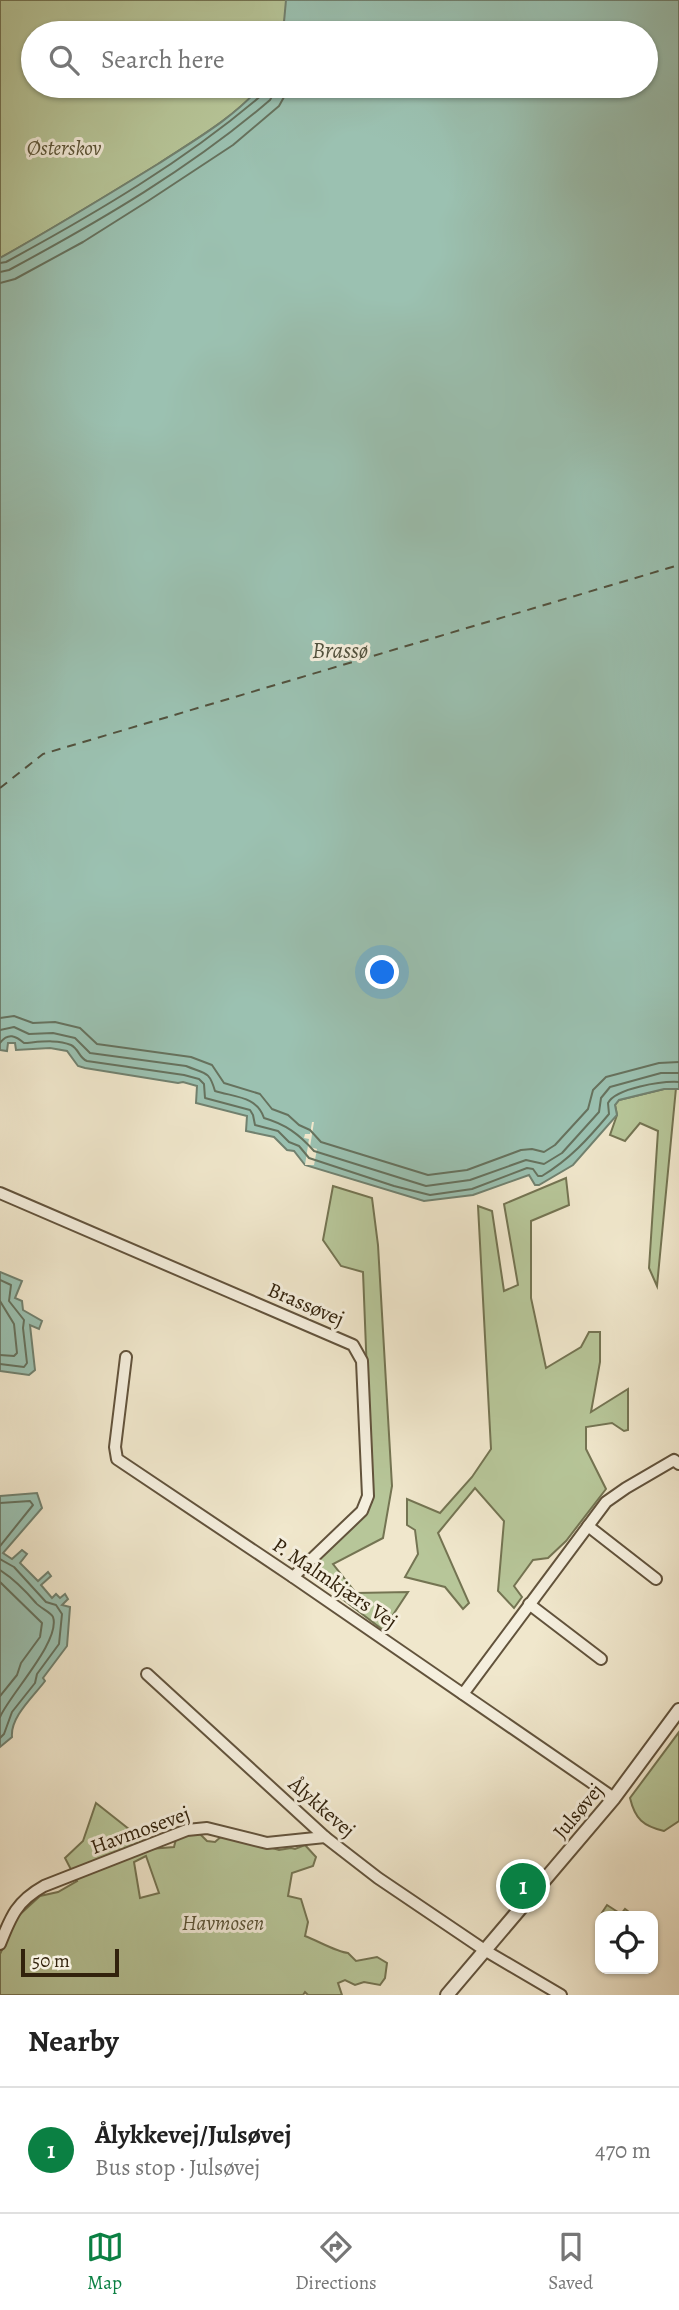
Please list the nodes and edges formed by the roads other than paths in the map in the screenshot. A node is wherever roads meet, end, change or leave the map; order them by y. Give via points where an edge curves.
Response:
1 (0, 1193) edge
2 (126, 1357) dead end
3 (679, 1464) edge
4 (587, 1526) junction
5 (293, 1577) junction
6 (656, 1578) dead end
7 (529, 1604) junction
8 (601, 1659) dead end
9 (147, 1674) dead end
10 (463, 1694) junction
11 (679, 1710) edge
12 (614, 1798) junction
13 (326, 1837) junction
14 (0, 1944) edge
15 (486, 1951) junction
16 (447, 1995) edge
17 (562, 1995) edge

1 - 5 street, Brassøvej via 353,1345 362,1361 368,1496 362,1511
2 - 5 street, P. Malmkjærs Vej via 117,1459
3 - 4 street via 674,1460 626,1488 606,1502
4 - 6 street
4 - 7 street
5 - 10 street, P. Malmkjærs Vej
7 - 8 street
7 - 10 street
9 - 13 street, Ålykkevej
10 - 12 street, P. Malmkjærs Vej
11 - 12 street, Julsøvej
12 - 15 street, Julsøvej
13 - 14 street, Havmosevej via 267,1843 207,1828 187,1830 26,1896 12,1914
13 - 15 street, Ålykkevej
15 - 16 street, Julsøvej
15 - 17 street, Ålykkevej

